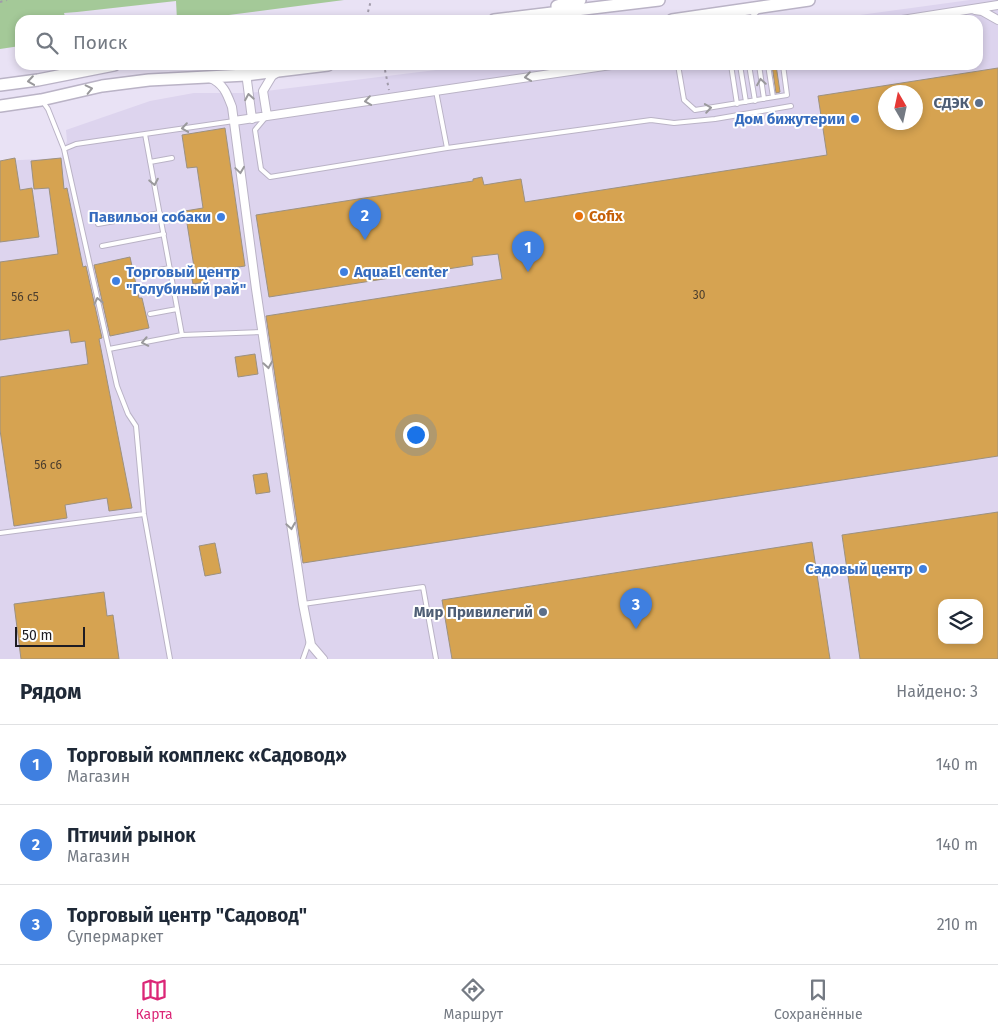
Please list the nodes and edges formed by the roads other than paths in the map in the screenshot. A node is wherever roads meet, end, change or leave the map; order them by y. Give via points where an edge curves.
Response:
1 (580, 0) edge
2 (659, 0) edge
3 (809, 0) edge
4 (998, 5) edge
5 (762, 7) junction
6 (968, 10) junction
7 (524, 15) edge
8 (529, 15) edge
9 (728, 15) edge
10 (753, 15) edge
11 (935, 15) edge
12 (998, 20) edge
13 (89, 70) edge
14 (245, 70) edge
15 (288, 70) edge
16 (577, 70) edge
17 (679, 70) edge
18 (732, 70) edge
19 (741, 70) edge
20 (750, 70) edge
21 (760, 70) edge
22 (769, 70) edge
23 (784, 70) edge
24 (280, 71) junction
25 (204, 76) junction
26 (0, 85) edge
27 (436, 91) junction
28 (773, 97) junction
29 (764, 99) junction
30 (41, 100) junction
31 (755, 101) junction
32 (746, 102) junction
33 (737, 104) junction
34 (0, 106) edge
35 (791, 106) dead end
36 (267, 116) junction
37 (252, 119) junction
38 (234, 121) junction
39 (145, 134) junction
40 (447, 148) junction
41 (64, 149) junction
42 (172, 158) dead end
43 (150, 162) junction
44 (160, 214) junction
45 (98, 224) dead end
46 (164, 234) junction
47 (102, 246) dead end
48 (170, 268) junction
49 (137, 274) dead end
50 (173, 287) junction
51 (143, 293) dead end
52 (177, 308) junction
53 (150, 314) dead end
54 (263, 332) junction
55 (182, 335) junction
56 (109, 349) junction
57 (144, 514) junction
58 (0, 533) edge
59 (303, 604) junction
60 (309, 640) junction
61 (170, 659) edge
62 (303, 659) edge
63 (323, 659) edge
64 (436, 659) edge

1 - 7 main road
2 - 8 main road
3 - 5 main road
4 - 6 street
5 - 9 main road
5 - 10 lane
6 - 11 street
6 - 12 street via 982,11
13 -> 26 main road
14 - 24 main road
14 - 25 main road
37 -> 14 street
15 - 24 main road
16 -> 27 street
17 -> 33 lane via 684,100 695,110
18 - 33 lane
19 - 32 lane
20 - 31 lane
29 -> 21 lane
22 - 28 lane
23 - 28 lane via 787,95
24 - 36 street via 272,76 263,91
30 -> 25 main road via 102,86
25 - 38 street via 218,81 224,89
27 -> 36 street
27 - 40 lane
28 - 29 lane
29 - 31 lane
30 - 34 main road
30 - 41 lane via 48,109
31 - 32 lane
32 - 33 lane
35 - 40 lane via 674,123 651,120
36 - 37 street
36 - 40 lane via 255,130 261,169 270,177
37 - 38 street
38 -> 39 lane
38 -> 54 street
39 - 41 lane via 76,144
39 - 43 lane
56 -> 41 lane
42 - 43 lane
43 -> 44 lane
44 - 45 lane
44 - 46 lane
46 - 47 lane
46 - 48 lane
48 - 49 lane
48 - 50 lane
50 - 51 lane
50 - 52 lane
52 - 53 lane
52 - 55 lane
54 - 55 lane
54 -> 59 street
55 -> 56 lane
56 - 57 lane via 117,386 136,426
57 - 58 lane
57 - 61 lane
59 - 60 street
59 - 64 lane via 423,587
60 - 62 lane
60 - 63 street

